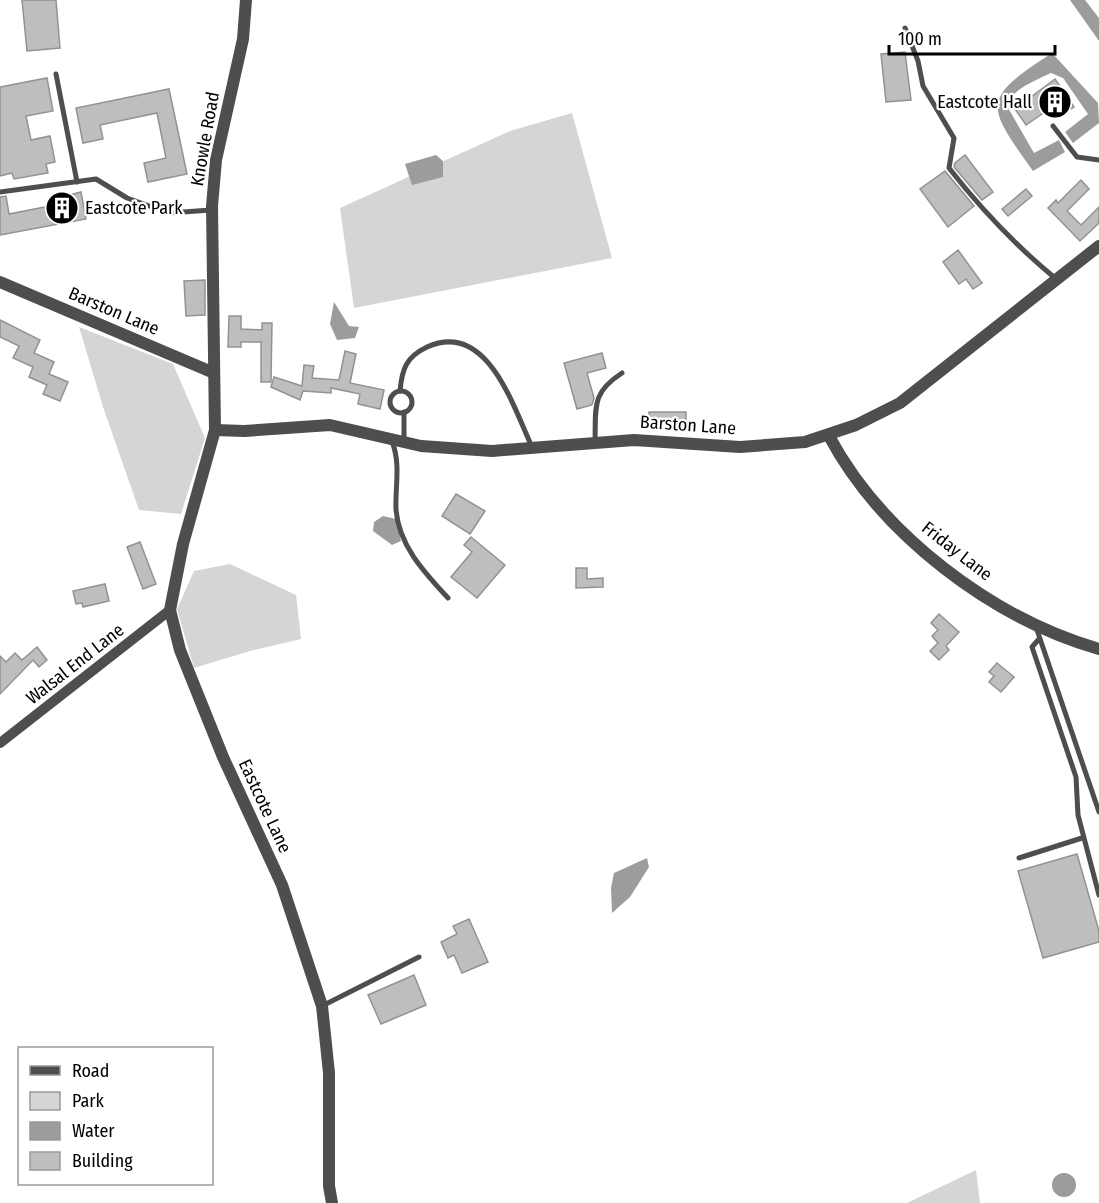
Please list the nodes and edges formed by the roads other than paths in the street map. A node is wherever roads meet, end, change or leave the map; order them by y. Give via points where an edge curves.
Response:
1 (246, 0) edge
2 (905, 28) dead end
3 (56, 74) dead end
4 (1053, 126) dead end
5 (1099, 160) edge
6 (77, 182) junction
7 (0, 192) edge
8 (212, 210) junction
9 (1099, 246) edge
10 (1056, 279) junction
11 (0, 282) edge
12 (214, 373) junction
13 (622, 373) dead end
14 (400, 391) junction
15 (404, 412) junction
16 (215, 430) junction
17 (829, 436) junction
18 (391, 439) junction
19 (404, 442) junction
20 (595, 442) junction
21 (532, 448) junction
22 (448, 598) dead end
23 (170, 610) junction
24 (1037, 633) junction
25 (1099, 649) edge
26 (0, 743) edge
27 (1099, 812) edge
28 (1082, 838) junction
29 (1019, 858) dead end
30 (1099, 895) edge
31 (419, 957) dead end
32 (322, 1006) junction
33 (332, 1203) edge

1 - 8 street, Knowle Road via 243,39 216,160
2 - 10 lane via 923,86 954,138 949,168 1015,245
3 - 6 lane
4 - 5 lane via 1077,157
6 - 7 lane
6 - 8 lane via 96,179 127,198 169,213
8 - 12 street, Knowle Road
9 - 10 street, Barston Lane
10 - 17 street, Barston Lane via 900,403
11 - 12 street, Barston Lane
12 - 16 street, Knowle Road
13 - 20 lane via 600,392
14 - 15 lane via 407,393 412,402
14 - 15 lane via 394,394 391,404 394,410
14 - 21 lane via 408,359 447,340 461,343 475,351 498,376
15 - 19 lane
16 - 18 street, Barston Lane via 244,432 330,425
16 - 23 street, Eastcote Lane via 183,544
17 - 20 street, Barston Lane via 740,447 634,440
17 - 24 street, Friday Lane via 867,495 922,549
18 - 19 street, Barston Lane
18 - 22 lane via 397,454 396,510 403,537 420,567
19 - 21 street, Barston Lane via 492,451
20 - 21 street, Barston Lane
23 - 26 street, Walsal End Lane
23 - 32 street, Eastcote Lane via 180,650 223,757 282,885
24 - 25 street, Friday Lane
24 - 27 lane
24 - 28 lane via 1032,647 1076,777
28 - 29 lane
28 - 30 lane
31 - 32 lane
32 - 33 street, Eastcote Lane via 328,1050

